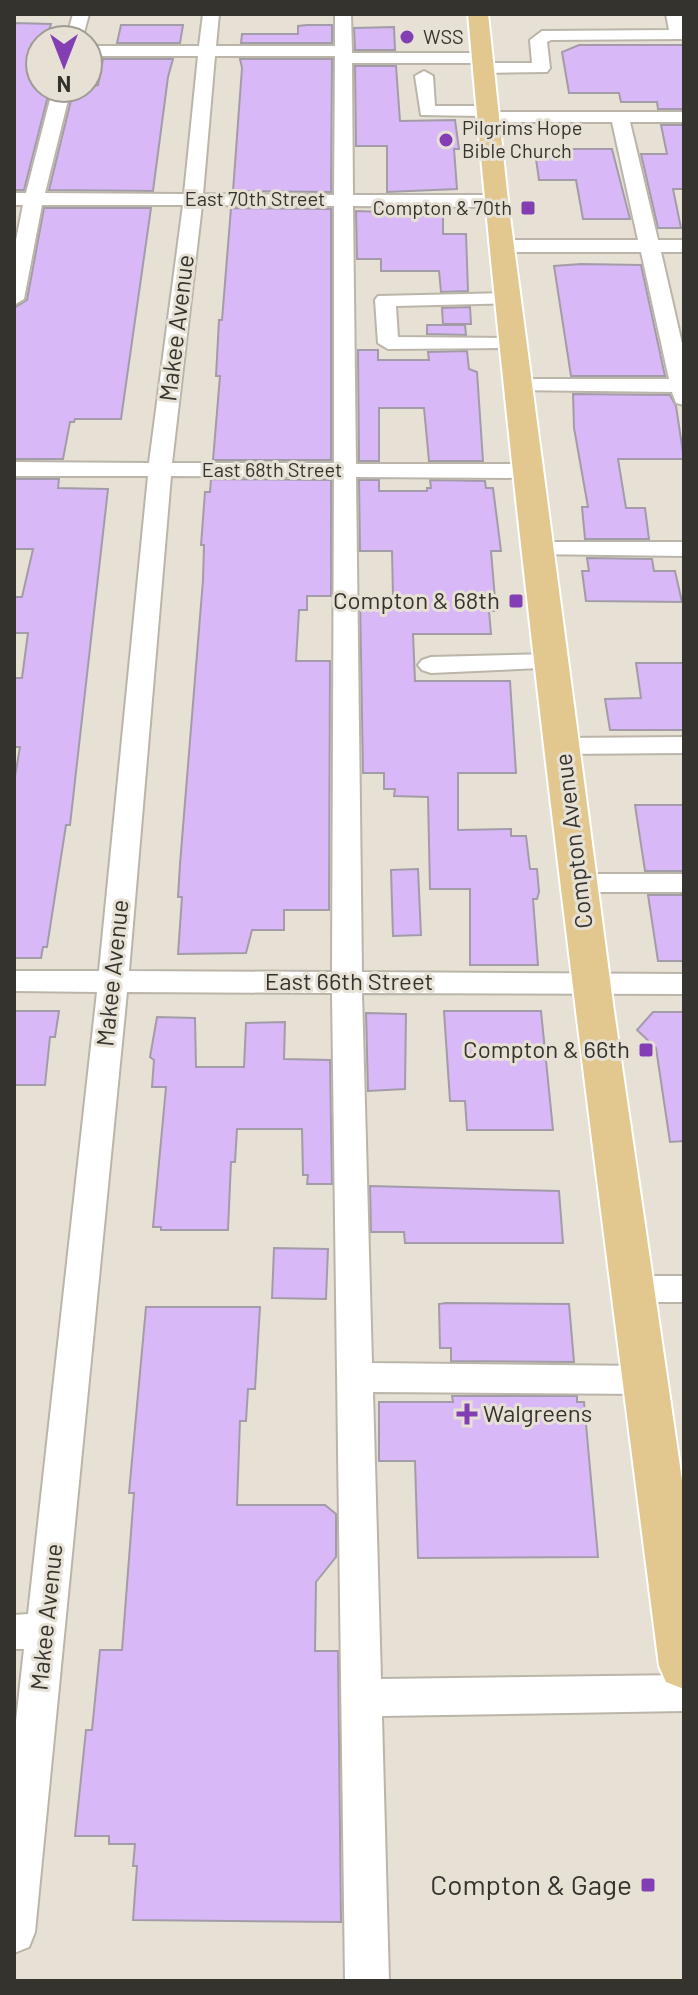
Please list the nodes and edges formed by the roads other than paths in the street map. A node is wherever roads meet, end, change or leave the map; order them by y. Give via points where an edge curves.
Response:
1 (211, 14) edge
2 (343, 14) edge
3 (478, 14) edge
4 (674, 14) edge
5 (104, 51) edge
6 (208, 51) junction
7 (343, 54) junction
8 (481, 70) junction
9 (424, 76) dead end
10 (57, 104) edge
11 (489, 114) junction
12 (620, 117) junction
13 (684, 117) edge
14 (24, 199) edge
15 (193, 199) junction
16 (342, 200) junction
17 (496, 201) junction
18 (502, 246) junction
19 (649, 246) junction
20 (684, 246) edge
21 (14, 299) edge
22 (508, 299) junction
23 (514, 344) junction
24 (519, 385) junction
25 (683, 390) edge
26 (14, 469) edge
27 (160, 469) junction
28 (346, 470) junction
29 (530, 471) junction
30 (539, 549) junction
31 (684, 549) edge
32 (553, 662) junction
33 (431, 665) dead end
34 (684, 745) edge
35 (563, 746) junction
36 (579, 883) junction
37 (684, 883) edge
38 (14, 981) edge
39 (113, 981) junction
40 (347, 982) junction
41 (592, 983) junction
42 (684, 984) edge
43 (631, 1289) junction
44 (684, 1289) edge
45 (355, 1377) junction
46 (644, 1380) junction
47 (30, 1631) edge
48 (684, 1666) edge
49 (684, 1693) edge
50 (361, 1698) junction
51 (14, 1932) edge
52 (367, 1981) edge

1 - 6 street, Makee Avenue
2 - 7 street
3 - 8 main road, Compton Avenue
4 - 8 street via 678,35 548,35 538,40 541,68
5 - 6 street
6 - 7 street
6 - 15 street, Makee Avenue
7 - 8 street
7 - 16 street
8 - 11 main road, Compton Avenue
9 - 11 street via 427,111
10 - 14 street
11 - 12 street
11 - 17 main road, Compton Avenue
12 - 13 street
12 - 19 street
14 - 15 street, East 70th Street
14 - 21 street
15 - 16 street, East 70th Street
15 - 27 street, Makee Avenue
16 - 17 street, East 70th Street
16 - 28 street
17 - 18 main road, Compton Avenue
18 - 19 street
18 - 22 main road, Compton Avenue
19 - 20 street
19 - 25 street
22 - 23 main road, Compton Avenue
22 - 23 street via 385,300 388,343
23 - 24 main road, Compton Avenue
24 - 25 street
24 - 29 main road, Compton Avenue
26 - 27 street, East 68th Street
27 - 28 street, East 68th Street
27 - 39 street, Makee Avenue
28 - 29 street, East 68th Street
28 - 40 street
29 - 30 main road, Compton Avenue
30 - 31 street
30 - 32 main road, Compton Avenue
32 - 33 street
32 - 35 main road, Compton Avenue
34 - 35 street
35 - 36 main road, Compton Avenue
36 - 37 street
36 - 41 main road, Compton Avenue
38 - 39 street, East 66th Street
39 - 40 street, East 66th Street
39 - 47 street, Makee Avenue
40 - 41 street, East 66th Street
40 - 45 street
41 - 42 street, East 66th Street
41 - 43 main road, Compton Avenue
43 - 44 street
43 - 46 main road, Compton Avenue
45 - 46 street
45 - 50 street
46 - 48 main road, Compton Avenue
47 - 51 street, Makee Avenue
49 - 50 street
50 - 52 street

